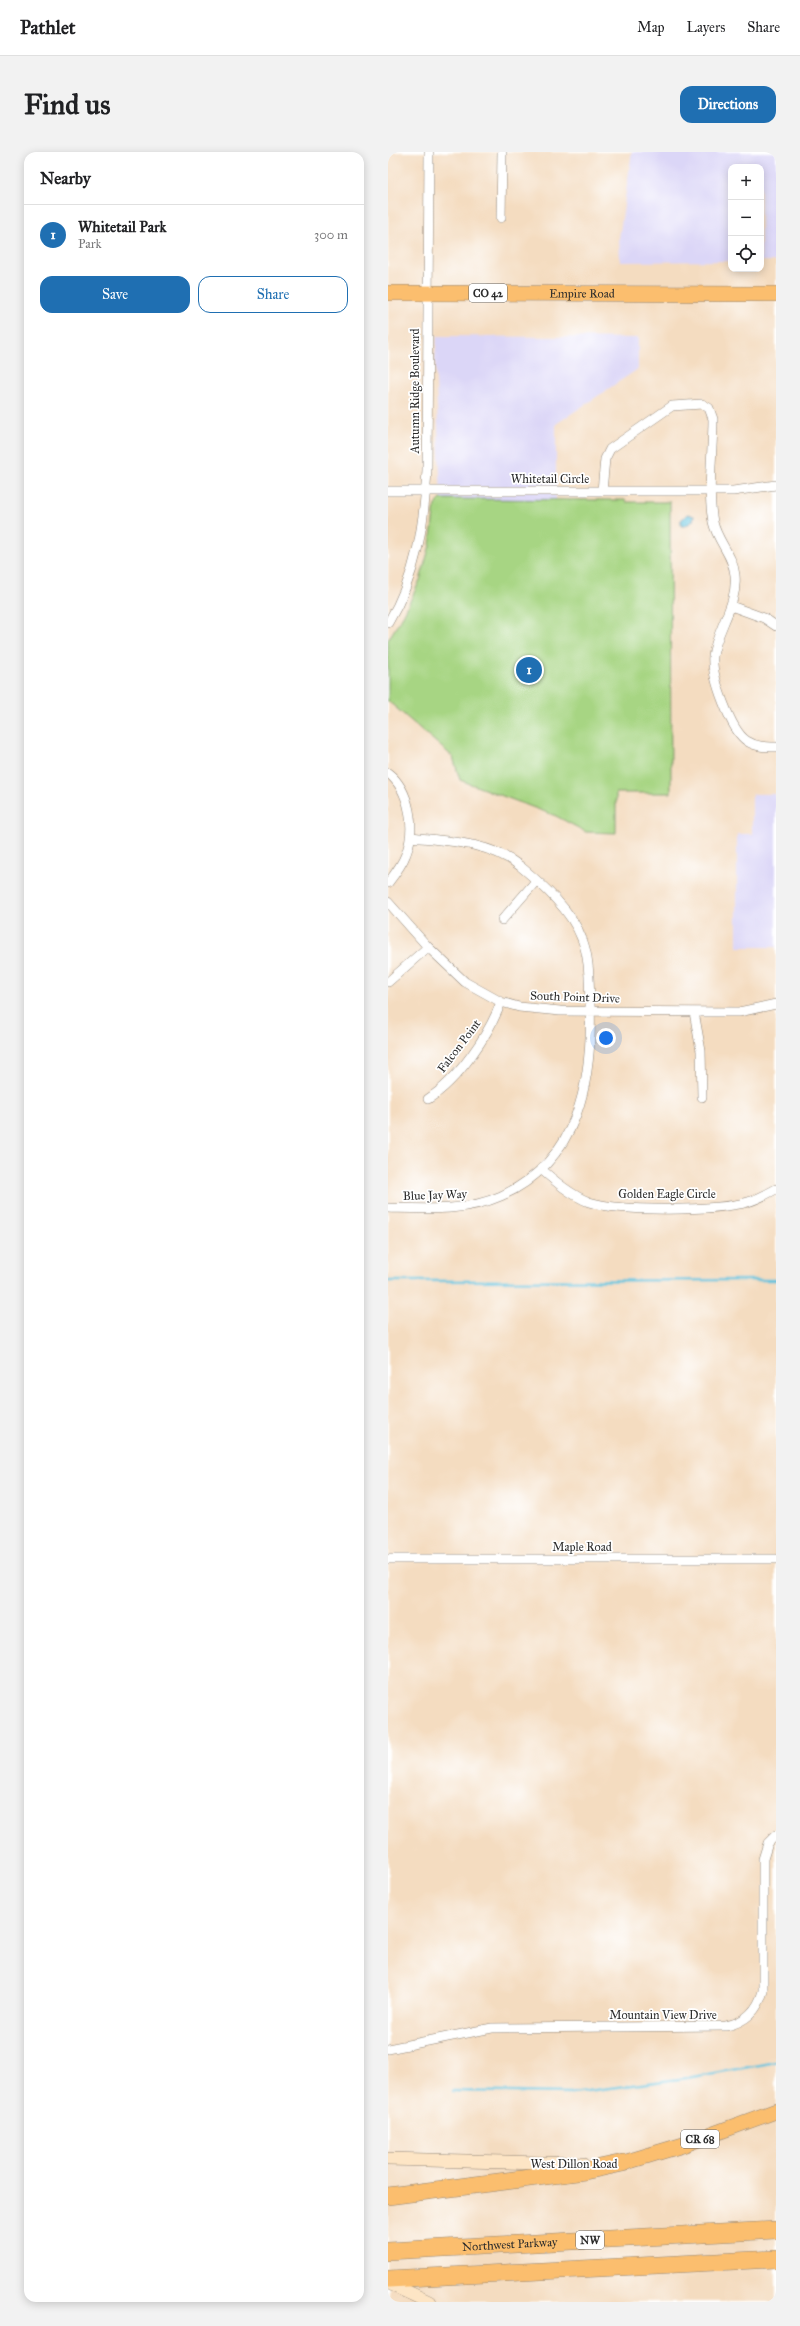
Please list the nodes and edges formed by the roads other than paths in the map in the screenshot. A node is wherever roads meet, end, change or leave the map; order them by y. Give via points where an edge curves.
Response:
1 (429, 152) edge
2 (502, 152) edge
3 (501, 218) dead end
4 (388, 293) edge
5 (428, 293) junction
6 (776, 294) edge
7 (776, 484) edge
8 (388, 491) edge
9 (426, 491) junction
10 (602, 491) junction
11 (712, 492) junction
12 (731, 606) junction
13 (388, 623) edge
14 (776, 626) edge
15 (776, 747) edge
16 (388, 773) edge
17 (410, 837) junction
18 (536, 881) junction
19 (388, 883) edge
20 (388, 902) edge
21 (502, 920) dead end
22 (428, 947) junction
23 (388, 982) edge
24 (502, 1002) junction
25 (776, 1004) edge
26 (590, 1011) junction
27 (694, 1012) junction
28 (702, 1097) dead end
29 (428, 1099) dead end
30 (541, 1169) junction
31 (776, 1189) edge
32 (388, 1208) edge
33 (388, 1559) edge
34 (776, 1559) edge
35 (776, 1835) edge
36 (388, 2050) edge
37 (776, 2111) edge
38 (388, 2159) edge
39 (623, 2163) junction
40 (388, 2196) edge
41 (776, 2230) edge
42 (396, 2250) edge
43 (776, 2259) edge
44 (388, 2279) edge
45 (388, 2283) edge
46 (429, 2302) edge

1 - 5 street, Autumn Ridge Boulevard
2 - 3 street
4 - 5 main road, Empire Road / CO 42
5 - 6 main road, Empire Road / CO 42
5 - 9 street, Autumn Ridge Boulevard
7 - 11 street, Whitetail Circle
8 - 9 street, Whitetail Circle
9 - 10 street, Whitetail Circle
9 - 13 street, Autumn Ridge Boulevard via 422,531 415,564
10 - 11 street, Whitetail Circle
10 - 11 street via 605,459 613,446 672,406 693,403 709,408 713,415
11 - 12 street via 713,522 732,561 735,575
12 - 14 street via 764,618
12 - 15 street via 713,655 719,689 739,735 758,746
16 - 17 street via 401,787 406,800 411,824
17 - 18 street, Blue Jay Way via 477,846 500,854
17 - 19 street via 407,854
18 - 21 street
18 - 26 street, Blue Jay Way via 565,910 582,938 589,974
20 - 22 street, South Point Drive
22 - 23 street
22 - 24 street, South Point Drive via 465,982
24 - 26 street, South Point Drive via 534,1009
24 - 29 street, Falcon Point via 479,1044 446,1084
25 - 27 street, South Point Drive via 738,1012
26 - 27 street, South Point Drive
26 - 30 street, Blue Jay Way via 590,1056 583,1097 562,1145 550,1162
27 - 28 street via 701,1051
30 - 31 street, Golden Eagle Circle via 567,1191 603,1206 622,1208 727,1206 747,1202
30 - 32 street, Blue Jay Way via 502,1196 478,1204 459,1208
33 - 34 street, Maple Road
35 - 36 street, Mountain View Drive via 768,1843 763,1859 763,1990 760,2001 751,2015 736,2024 492,2028
37 - 39 main road, West Dillon Road / CR 68 via 683,2145
38 - 39 main road, West Dillon Road / CR 68 via 557,2165
39 - 40 highway
41 - 42 highway, Northwest Parkway / NW
43 - 44 highway
45 - 46 main road

